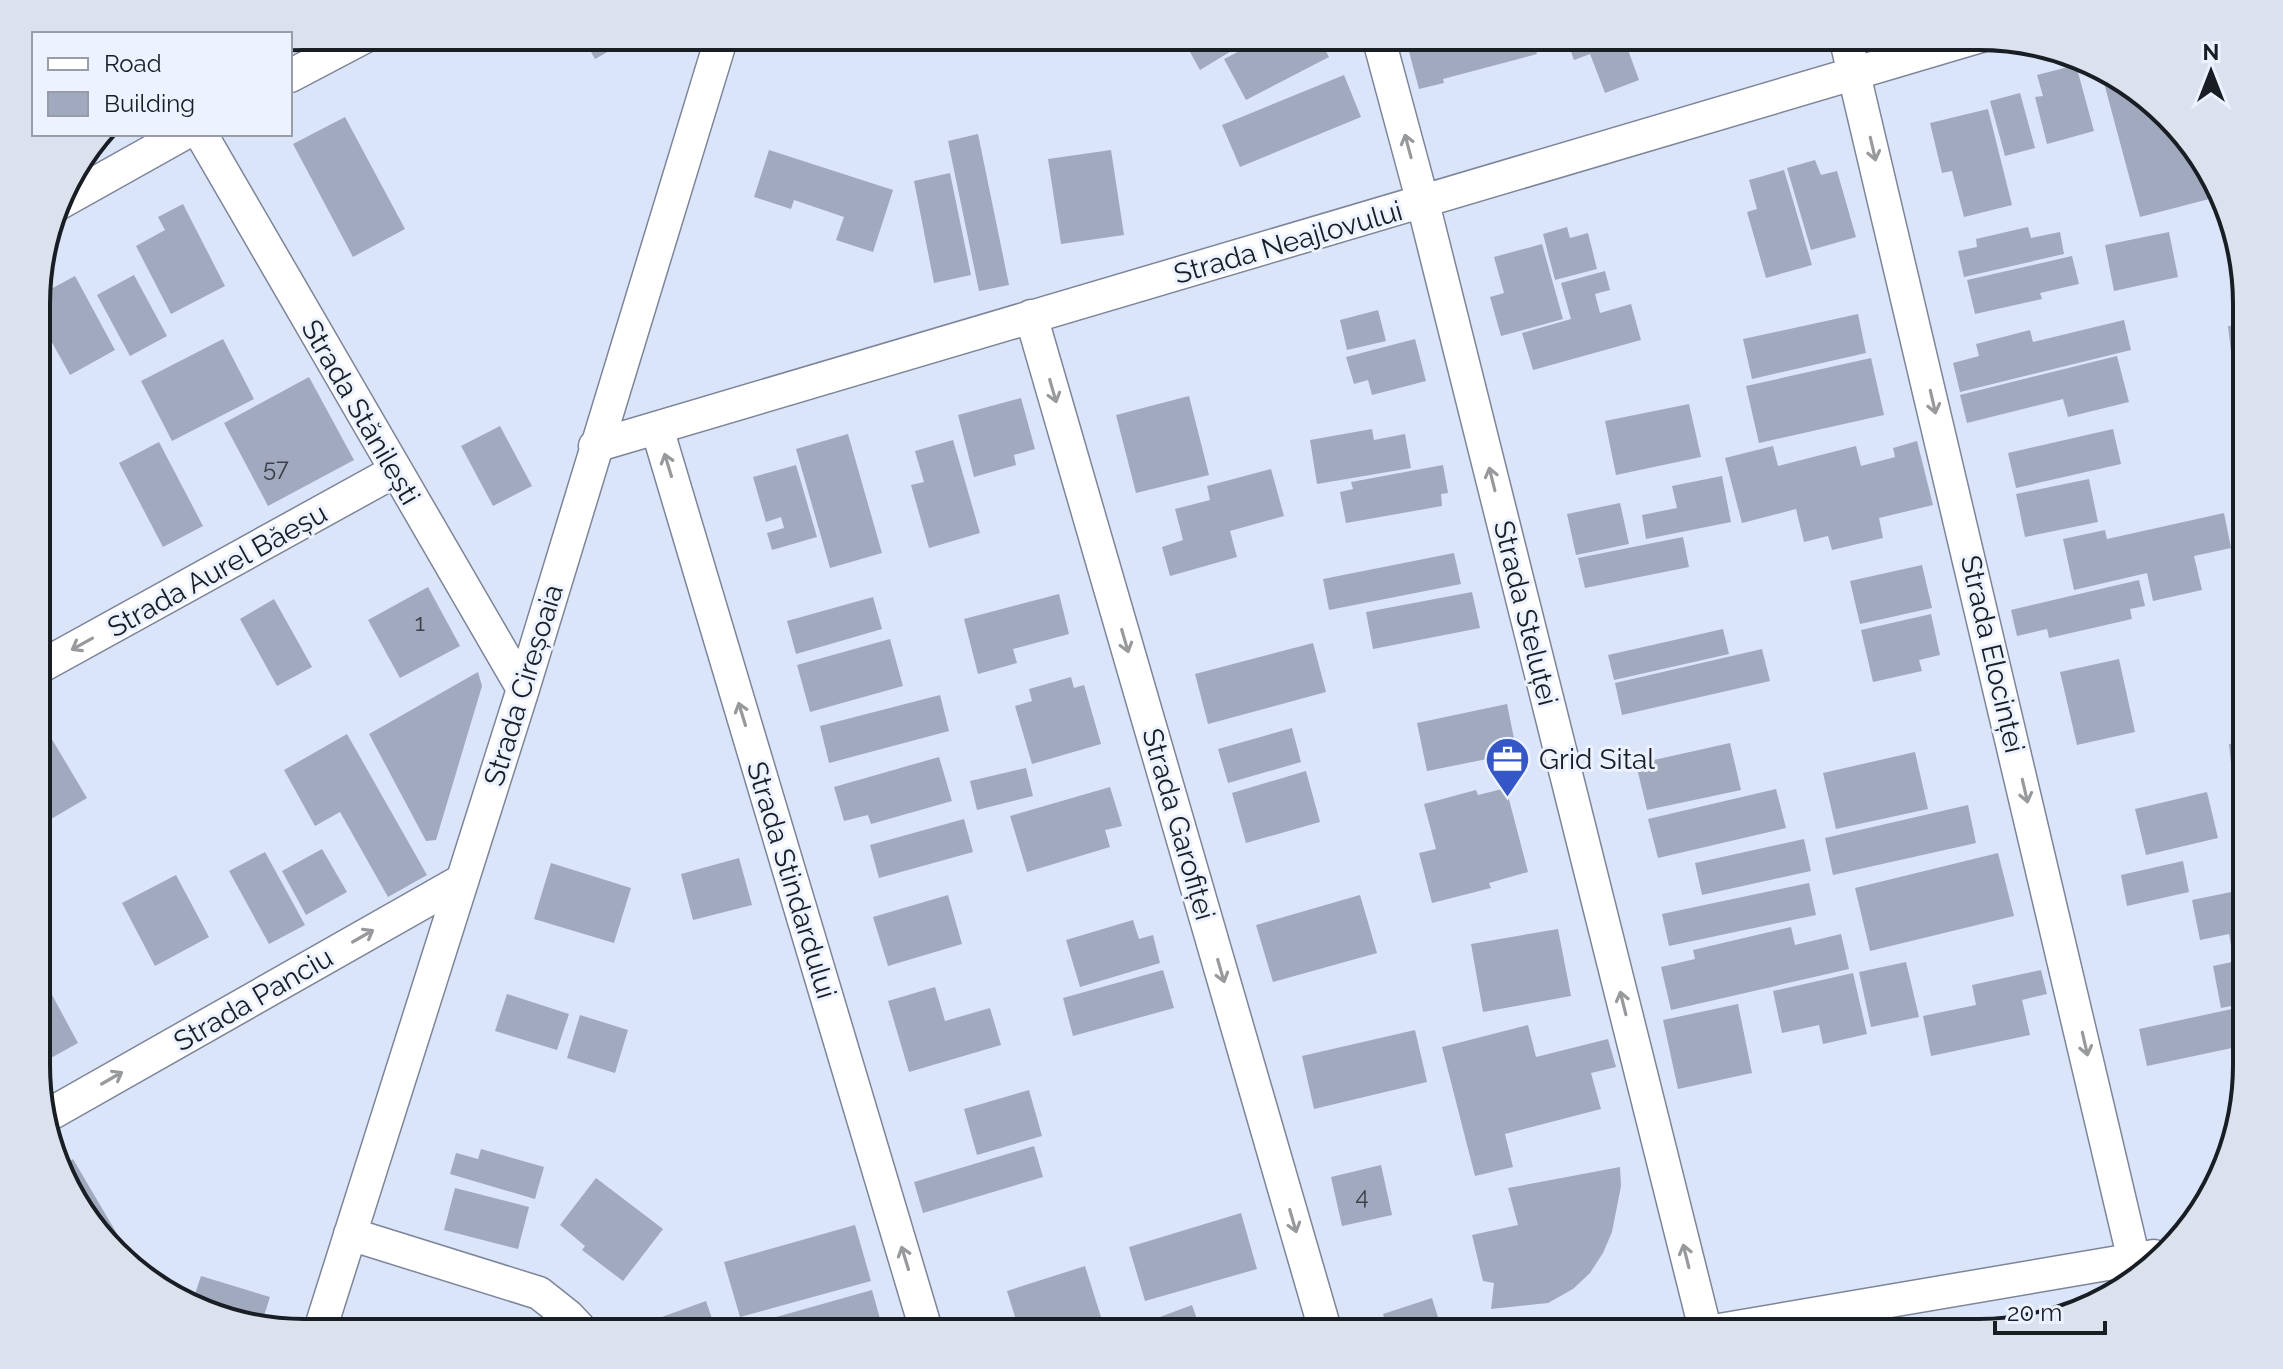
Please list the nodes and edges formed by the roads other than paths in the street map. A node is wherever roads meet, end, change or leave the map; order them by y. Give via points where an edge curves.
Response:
1 (339, 50) edge
2 (718, 50) edge
3 (1382, 50) edge
4 (1849, 50) edge
5 (1934, 50) edge
6 (1856, 73) junction
7 (292, 75) edge
8 (179, 136) edge
9 (202, 136) edge
10 (75, 195) edge
11 (1423, 203) junction
12 (1031, 316) junction
13 (657, 428) junction
14 (595, 446) junction
15 (395, 471) junction
16 (50, 661) edge
17 (523, 689) junction
18 (461, 881) junction
19 (54, 1112) edge
20 (350, 1234) junction
21 (2141, 1260) edge
22 (2138, 1264) edge
23 (1322, 1318) edge
24 (1701, 1318) edge
25 (1792, 1318) edge
26 (323, 1319) edge
27 (571, 1319) edge
28 (923, 1319) edge

1 - 7 street
2 - 14 street, Strada Cireșoaia
11 -> 3 street, Strada Steluței
4 - 6 street, Strada Elocinței
5 - 6 street, Strada Neajlovului
6 - 11 street, Strada Neajlovului
6 -> 21 street, Strada Elocinței
8 - 10 street
9 - 15 street, Strada Stănilești
11 - 12 street, Strada Neajlovului
24 -> 11 street, Strada Steluței
12 - 13 street, Strada Neajlovului
12 -> 23 street, Strada Garofiței
13 - 14 street, Strada Neajlovului
28 -> 13 street, Strada Stindardului
14 - 17 street, Strada Cireșoaia
15 -> 16 street, Strada Aurel Băeșu
15 - 17 street, Strada Stănilești
17 - 18 street, Strada Cireșoaia
19 -> 18 street, Strada Panciu
18 - 20 street, Strada Cireșoaia
20 - 26 street, Strada Cireșoaia
20 - 27 street via 539,1293
22 - 25 street

